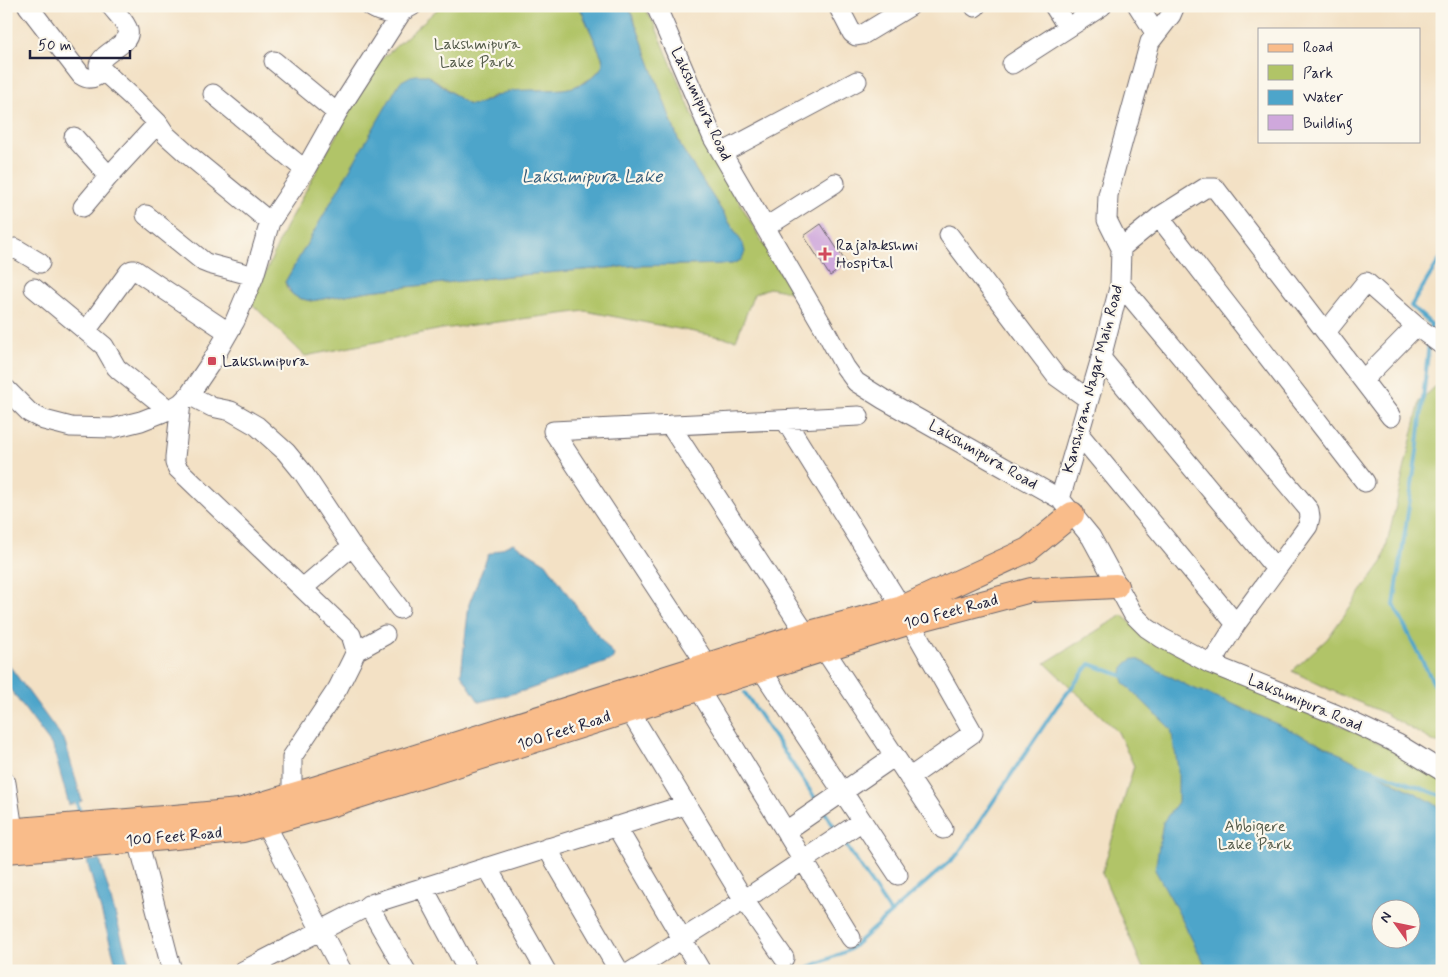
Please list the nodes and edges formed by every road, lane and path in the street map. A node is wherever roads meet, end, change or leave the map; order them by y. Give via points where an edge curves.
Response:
1 (28, 6) edge
2 (370, 6) edge
3 (656, 6) edge
4 (838, 6) edge
5 (910, 6) edge
6 (1054, 6) edge
7 (1102, 6) edge
8 (1138, 6) edge
9 (1175, 6) edge
10 (406, 9) edge
11 (121, 10) edge
12 (1068, 28) junction
13 (1156, 34) junction
14 (274, 61) dead end
15 (1012, 64) dead end
16 (103, 72) junction
17 (857, 81) dead end
18 (213, 94) dead end
19 (338, 113) junction
20 (158, 124) junction
21 (74, 137) dead end
22 (722, 153) junction
23 (305, 170) junction
24 (109, 176) junction
25 (835, 183) dead end
26 (83, 207) dead end
27 (146, 215) dead end
28 (1159, 217) junction
29 (270, 222) junction
30 (766, 227) junction
31 (949, 235) dead end
32 (1121, 248) junction
33 (6, 250) edge
34 (40, 263) dead end
35 (254, 276) junction
36 (1120, 284) junction
37 (34, 288) dead end
38 (1416, 326) junction
39 (86, 331) junction
40 (228, 332) junction
41 (1326, 332) junction
42 (1442, 346) edge
43 (1101, 358) junction
44 (1363, 380) junction
45 (6, 389) edge
46 (1088, 399) junction
47 (180, 403) junction
48 (859, 416) dead end
49 (1391, 417) dead end
50 (786, 420) junction
51 (670, 425) junction
52 (1079, 434) junction
53 (1365, 482) dead end
54 (1066, 507) junction
55 (352, 546) junction
56 (1276, 570) junction
57 (1116, 586) junction
58 (303, 588) junction
59 (400, 609) dead end
60 (906, 615) junction
61 (1236, 624) junction
62 (386, 635) dead end
63 (815, 641) junction
64 (356, 651) junction
65 (1211, 664) junction
66 (707, 665) junction
67 (760, 669) junction
68 (698, 688) junction
69 (628, 710) junction
70 (895, 756) junction
71 (1442, 771) edge
72 (909, 778) junction
73 (6, 783) edge
74 (843, 792) junction
75 (292, 795) junction
76 (685, 805) junction
77 (862, 821) junction
78 (266, 824) junction
79 (616, 826) junction
80 (943, 828) dead end
81 (137, 830) junction
82 (786, 831) junction
83 (9, 837) edge
84 (547, 848) junction
85 (804, 860) junction
86 (487, 867) junction
87 (898, 875) dead end
88 (423, 887) junction
89 (744, 900) junction
90 (368, 906) junction
91 (320, 931) junction
92 (682, 938) junction
93 (851, 938) dead end
94 (784, 958) dead end
95 (249, 969) edge
96 (172, 971) edge
97 (342, 971) edge
98 (406, 971) edge
99 (468, 971) edge
100 (546, 971) edge
101 (619, 971) edge
102 (632, 971) edge
103 (700, 971) edge

1 - 16 street via 81,75 93,78
2 - 10 street via 383,13
3 - 22 street, Lakshmipura Road
4 - 5 street via 856,36
6 - 12 street
7 - 12 street
8 - 13 street
9 - 13 street, Kanshiram Nagar Main Road
10 - 19 street
11 - 16 street via 128,35 101,59 99,65
12 - 15 street
13 - 32 street, Kanshiram Nagar Main Road via 1146,53 1108,195 1106,220
14 - 19 street
16 - 20 street
17 - 22 street
18 - 23 street
19 - 23 street
20 - 24 street
20 - 29 street via 186,153
21 - 24 street
22 - 30 street, Lakshmipura Road
23 - 29 street
24 - 26 street
25 - 30 street
27 - 35 street via 204,262
28 - 32 street
28 - 41 street via 1205,188 1215,188
28 - 53 street
29 - 35 street
30 - 54 street, Lakshmipura Road via 856,382
31 - 46 street via 1056,376
32 - 36 street, Kanshiram Nagar Main Road
33 - 34 street via 15,248
35 - 40 street
36 - 43 street, Kanshiram Nagar Main Road
36 - 56 street via 1309,510 1308,526
37 - 39 street
38 - 41 street via 1366,282
38 - 42 street
38 - 44 street
39 - 40 street via 129,272 136,270
39 - 47 street via 106,348 119,370
40 - 47 street via 212,361
41 - 44 street
43 - 46 street, Kanshiram Nagar Main Road
43 - 56 street
44 - 49 street
45 - 47 street via 30,414 71,427 113,428 141,422
46 - 52 street, Kanshiram Nagar Main Road
47 - 55 street via 231,411 257,426 286,452 304,474
47 - 58 street via 175,457 178,469
48 - 50 street
50 - 51 street
50 - 60 street
51 - 63 street
51 - 66 street via 553,431
52 - 54 street, Kanshiram Nagar Main Road
52 - 61 street
54 - 57 street, Lakshmipura Road via 1091,537
54 - 60 main road, 100 Feet Road via 1028,550
55 - 58 street
55 - 59 street
56 - 61 street
57 - 60 main road, 100 Feet Road via 1031,590
57 - 65 street, Lakshmipura Road via 1133,614 1147,628
58 - 64 street via 351,635
60 - 63 main road, 100 Feet Road
60 - 72 street via 973,733
61 - 65 street
62 - 64 street
63 - 66 main road, 100 Feet Road
63 - 67 main road, 100 Feet Road
63 - 70 street
64 - 75 street via 338,688 292,757
65 - 71 street, Lakshmipura Road via 1335,714 1398,744
66 - 75 main road, 100 Feet Road
67 - 68 main road, 100 Feet Road
67 - 74 street
68 - 69 main road, 100 Feet Road
68 - 82 street
69 - 76 street
69 - 78 main road, 100 Feet Road
70 - 72 street
70 - 74 street
72 - 80 street
73 - 83 street
74 - 77 street
74 - 82 street
75 - 81 main road, 100 Feet Road via 239,811
76 - 79 street
76 - 89 street
77 - 85 street
77 - 87 street
78 - 81 main road, 100 Feet Road via 242,830
78 - 91 street
79 - 84 street
79 - 92 street
81 - 83 main road, 100 Feet Road
81 - 96 street
82 - 85 street
84 - 86 street
84 - 101 street
85 - 89 street
85 - 93 street
86 - 88 street
86 - 100 street
88 - 90 street
88 - 99 street
89 - 92 street
89 - 94 street
90 - 91 street
90 - 98 street
91 - 95 street
91 - 97 street
92 - 102 street
92 - 103 street

